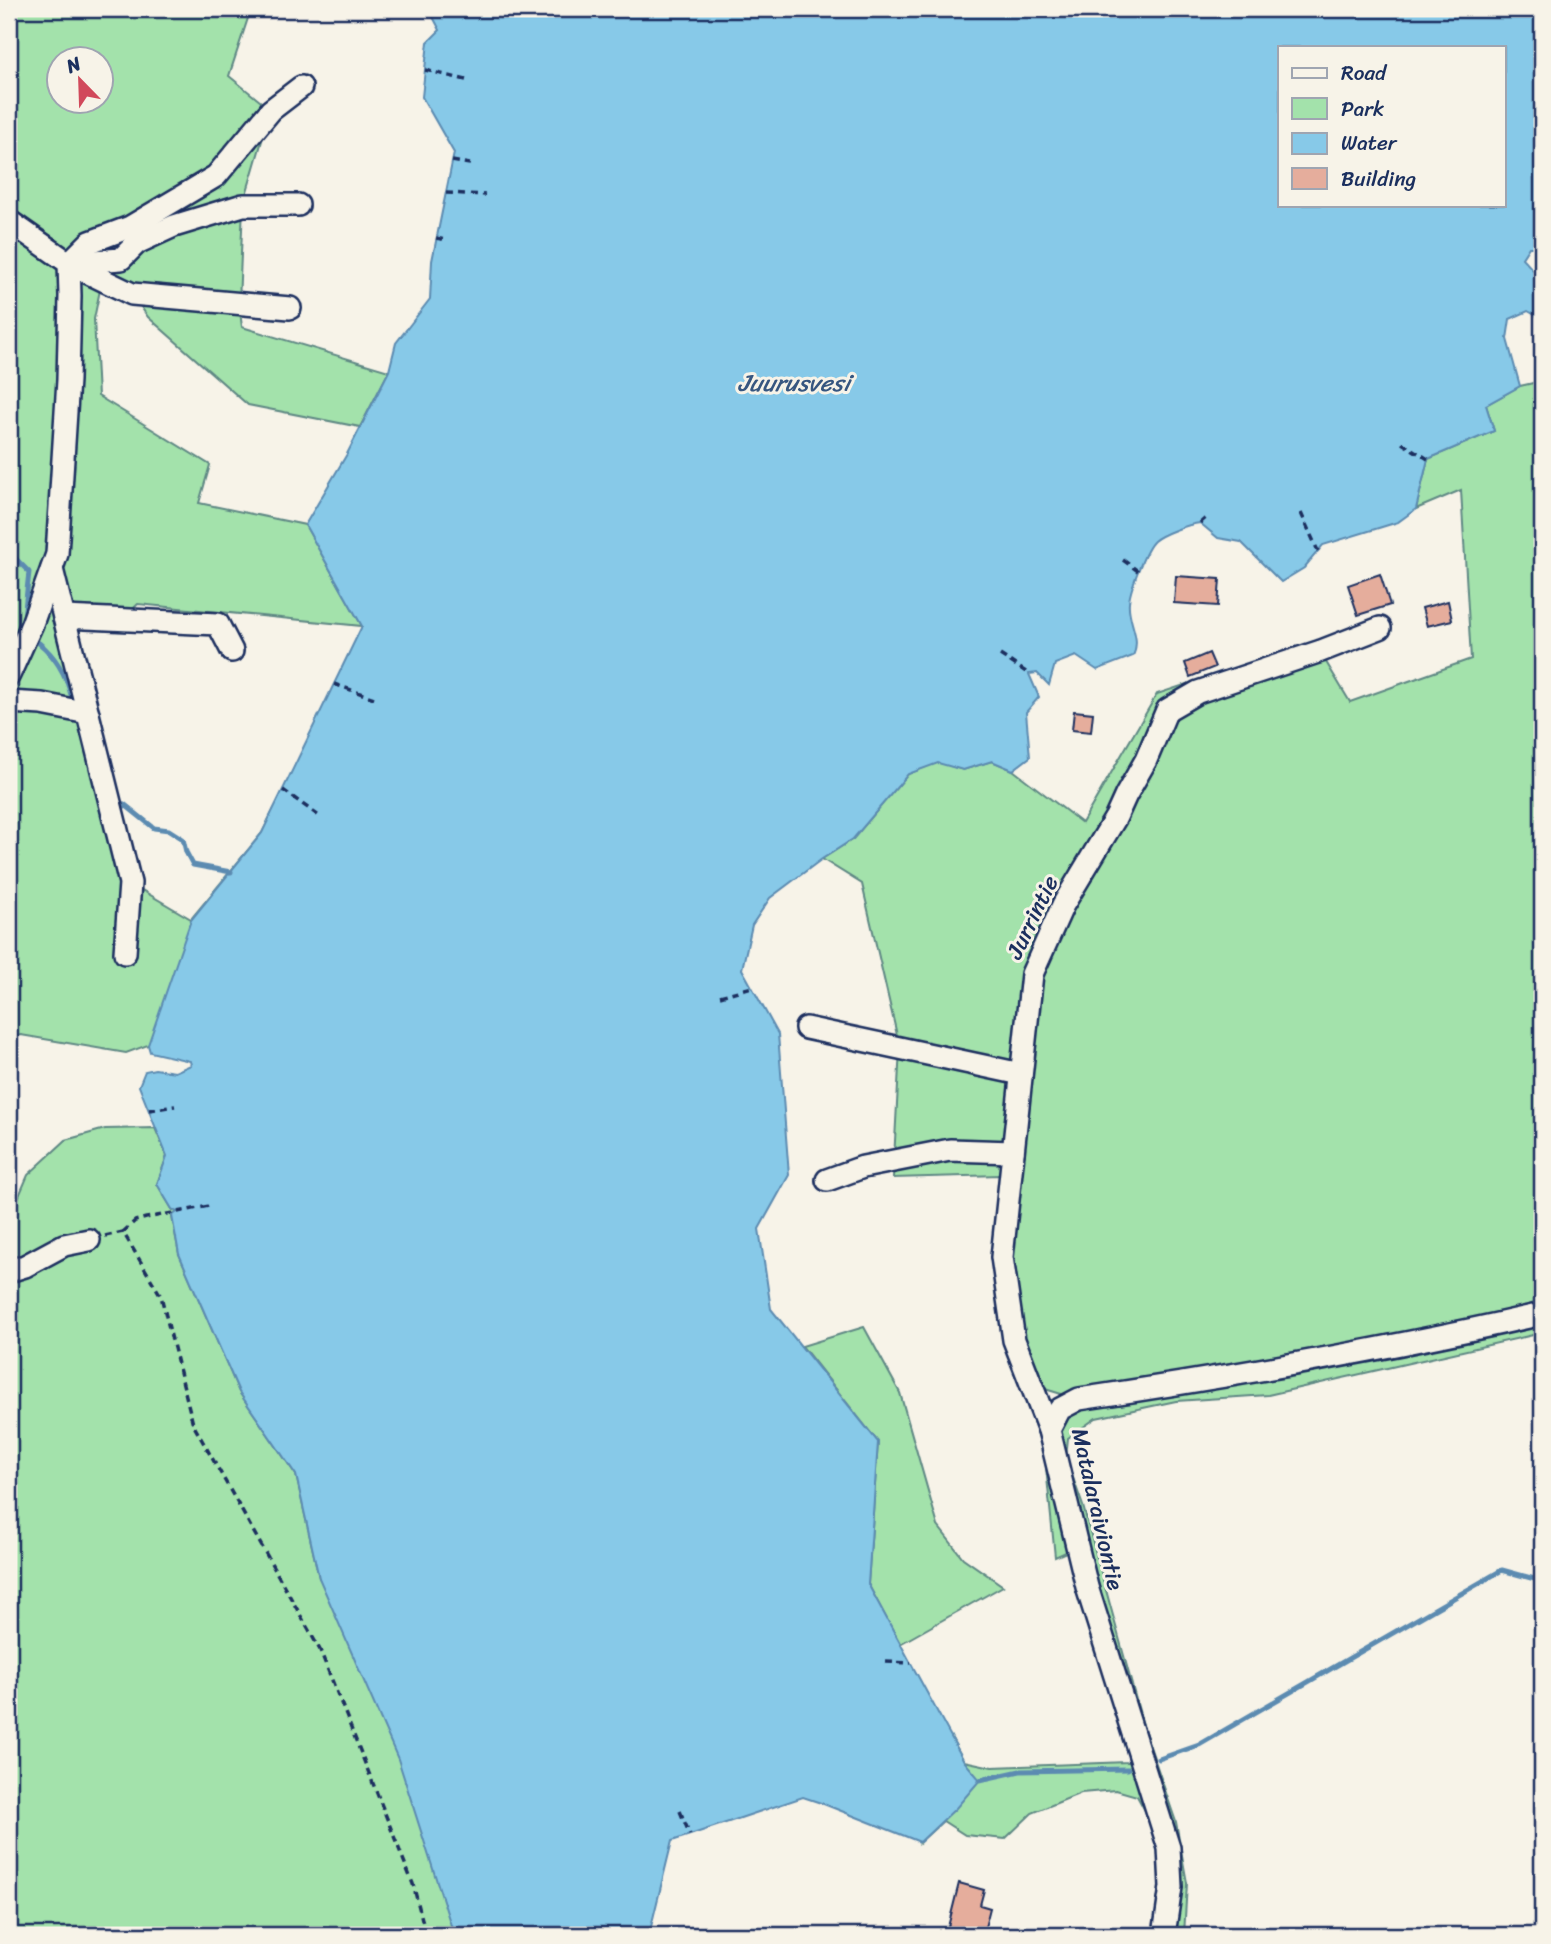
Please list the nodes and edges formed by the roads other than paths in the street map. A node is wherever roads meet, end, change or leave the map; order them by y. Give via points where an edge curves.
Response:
1 (301, 87) dead end
2 (298, 205) dead end
3 (9, 222) edge
4 (69, 263) junction
5 (290, 308) dead end
6 (52, 569) junction
7 (64, 617) junction
8 (1380, 628) dead end
9 (232, 650) dead end
10 (9, 675) edge
11 (9, 702) edge
12 (88, 713) junction
13 (125, 953) dead end
14 (806, 1028) dead end
15 (1021, 1074) junction
16 (1013, 1152) junction
17 (827, 1180) dead end
18 (89, 1240) road end
19 (9, 1271) edge
20 (1542, 1314) edge
21 (1049, 1430) junction
22 (1164, 1935) edge

1 - 4 street via 271,110 216,176 130,227 90,242
2 - 4 street via 243,205 174,226 137,243 121,258
3 - 4 street
4 - 5 street via 132,294
4 - 6 street via 68,380 57,554
6 - 7 street
6 - 10 street
7 - 9 street via 218,624
7 - 12 street
8 - 15 street, Jurrintie via 1198,692 1167,710 1146,760 1063,905 1032,974
11 - 12 street
12 - 13 street via 130,883
14 - 15 street
15 - 16 street, Jurrintie
16 - 17 street via 950,1150 863,1167
16 - 21 street, Jurrintie via 1002,1257 1014,1340
18 - 19 street via 64,1245
20 - 21 street, Matalaraiviontie via 1293,1365 1079,1399 1060,1409
21 - 22 street, Matalaraiviontie via 1087,1587 1169,1848 1171,1887

